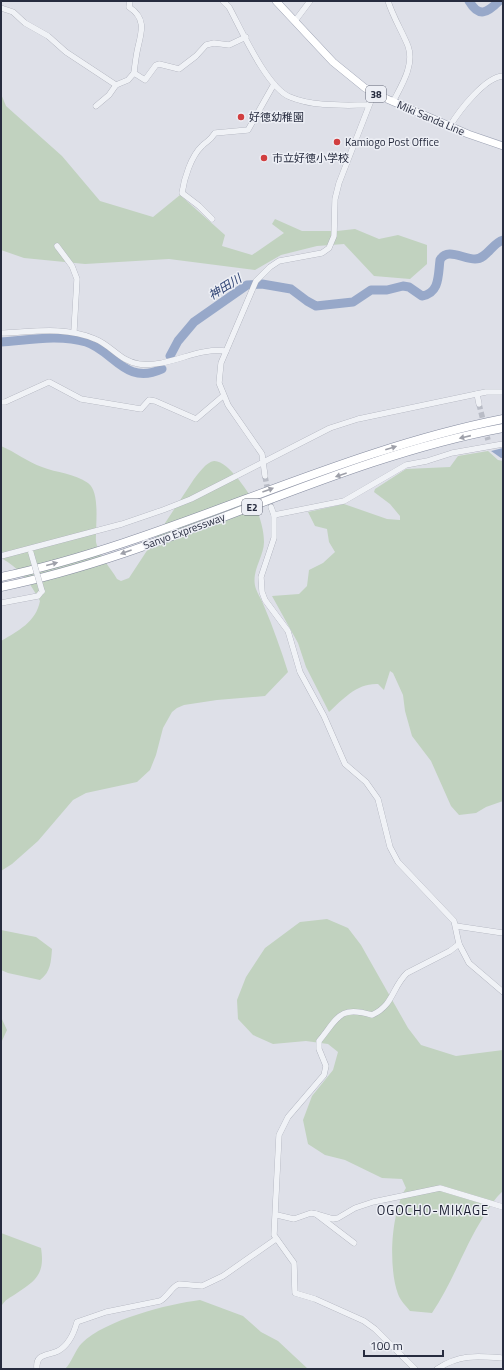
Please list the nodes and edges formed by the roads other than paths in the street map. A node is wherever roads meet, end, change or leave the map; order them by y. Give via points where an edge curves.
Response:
1 (130, 1) edge
2 (223, 1) edge
3 (276, 1) edge
4 (310, 1) edge
5 (388, 1) edge
6 (1, 8) edge
7 (295, 21) junction
8 (246, 37) junction
9 (134, 73) junction
10 (503, 76) edge
11 (274, 84) junction
12 (116, 85) junction
13 (374, 93) junction
14 (393, 102) junction
15 (368, 105) junction
16 (96, 106) dead end
17 (450, 126) junction
18 (503, 146) edge
19 (212, 219) dead end
20 (57, 246) dead end
21 (74, 331) junction
22 (1, 334) edge
23 (226, 351) junction
24 (503, 392) edge
25 (477, 394) junction
26 (223, 396) junction
27 (1, 402) edge
28 (480, 404) tunnel mouth
29 (503, 419) edge
30 (503, 428) edge
31 (503, 444) edge
32 (264, 461) junction
33 (265, 476) tunnel mouth
34 (272, 507) tunnel mouth
35 (274, 515) junction
36 (31, 551) junction
37 (1, 556) edge
38 (1, 577) edge
39 (1, 587) edge
40 (1, 603) edge
41 (456, 926) junction
42 (503, 933) edge
43 (459, 944) junction
44 (503, 992) edge
45 (503, 1207) edge
46 (316, 1214) junction
47 (276, 1215) junction
48 (276, 1239) junction
49 (354, 1243) dead end
50 (503, 1358) edge
51 (37, 1369) edge
52 (415, 1369) edge
53 (437, 1369) edge

1 - 9 street via 129,7 140,16 142,23
2 - 8 street
3 - 7 main road, Miki Sanda Line / 38
4 - 7 street
5 - 14 street via 392,16 408,46 410,57
6 - 12 street via 13,12 25,23 48,36 66,52
7 - 13 main road, Miki Sanda Line / 38 via 343,72
8 - 9 street via 229,45 206,45 179,70 159,64 145,80
8 - 11 street
9 - 12 street via 128,80
10 - 17 street via 495,76 487,82 460,110
11 - 15 street via 281,92 306,102 336,106
11 - 19 street via 248,130 216,133 210,141 200,147 185,176 182,193
12 - 16 street
13 - 14 main road, Miki Sanda Line / 38
13 - 15 street
14 - 17 main road, Miki Sanda Line / 38
15 - 23 street via 339,183 335,199 334,236 329,248 322,253 280,262 270,267 256,281
17 - 18 main road, Miki Sanda Line / 38
20 - 21 street via 72,266 77,279
21 - 22 street
21 - 23 street via 96,339 132,363 153,365 215,350
23 - 26 street via 219,370
24 - 25 street
25 - 28 street
25 - 32 street via 358,419 330,428
26 - 27 street via 196,419 155,400 149,400 141,409 81,399 49,382
26 - 32 street via 262,454
38 -> 29 highway, Sanyo Expressway / E2 via 113,546 359,458 458,429
30 -> 39 highway, Sanyo Expressway / E2 via 421,448 116,556
31 - 35 street via 488,443 406,465 344,501
32 - 33 street
32 - 36 street via 191,499 163,510
34 - 35 street
35 - 41 street via 274,538 261,577 265,600 288,631 300,672 324,716 342,758 350,770 373,789 393,854
36 - 37 street
36 - 40 street, bridge via 42,591 38,596
41 - 42 street
41 - 43 street
43 - 44 street via 469,963
43 - 47 street via 407,973 388,1004 377,1013 372,1015 356,1010 346,1011 319,1041 319,1049 326,1066 324,1075 288,1117 279,1135
45 - 46 street via 440,1188 373,1202 355,1208 338,1218
46 - 47 street via 310,1213 294,1219
46 - 49 street
47 - 48 street
48 - 51 street via 223,1276 202,1286 179,1284 160,1301 106,1312 76,1322 69,1341 57,1352 41,1356 36,1362
48 - 52 street via 294,1263 295,1293 364,1321
50 - 53 street via 467,1356 448,1362

